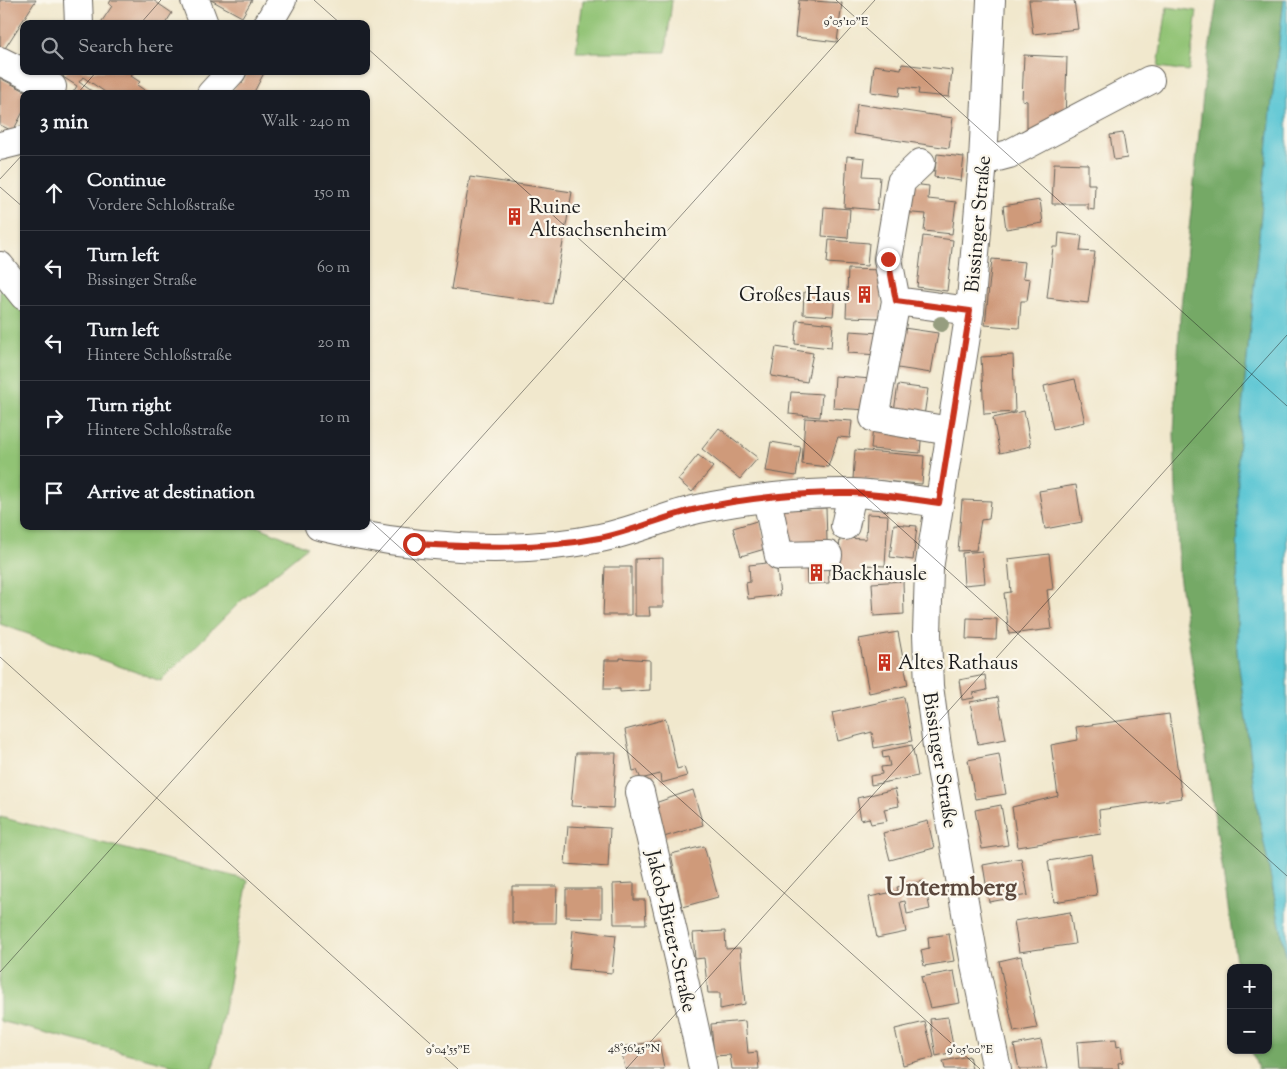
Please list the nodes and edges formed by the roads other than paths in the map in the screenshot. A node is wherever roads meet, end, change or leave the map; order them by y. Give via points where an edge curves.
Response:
1 (78, 0) edge
2 (195, 0) edge
3 (282, 0) edge
4 (991, 0) edge
5 (79, 20) edge
6 (202, 20) edge
7 (270, 20) edge
8 (0, 61) edge
9 (20, 70) edge
10 (32, 75) edge
11 (1150, 80) dead end
12 (53, 84) edge
13 (20, 141) edge
14 (0, 146) edge
15 (982, 161) junction
16 (920, 163) dead end
17 (0, 266) edge
18 (20, 291) edge
19 (896, 301) junction
20 (970, 311) junction
21 (950, 431) junction
22 (852, 493) junction
23 (767, 499) junction
24 (939, 503) junction
25 (845, 526) dead end
26 (339, 530) edge
27 (828, 555) dead end
28 (640, 792) dead end
29 (703, 1069) edge
30 (998, 1069) edge

1 - 5 street
2 - 6 street
3 - 7 street
4 - 15 street, Bissinger Straße
8 - 9 street
10 - 12 street
11 - 15 street via 1009,154
13 - 14 street
15 - 20 street, Bissinger Straße
16 - 19 street via 901,182 899,192 888,259
17 - 18 street
19 - 20 street
19 - 21 street via 874,418
20 - 21 street, Bissinger Straße
21 - 24 street, Bissinger Straße
22 - 23 street
22 - 24 street
22 - 25 street
23 - 26 street via 696,509 601,538 560,544 491,548 414,544
23 - 27 street via 779,556
24 - 30 street, Bissinger Straße via 929,569 929,686 974,960
28 - 29 street, Jakob-Bitzer-Straße via 692,1008

